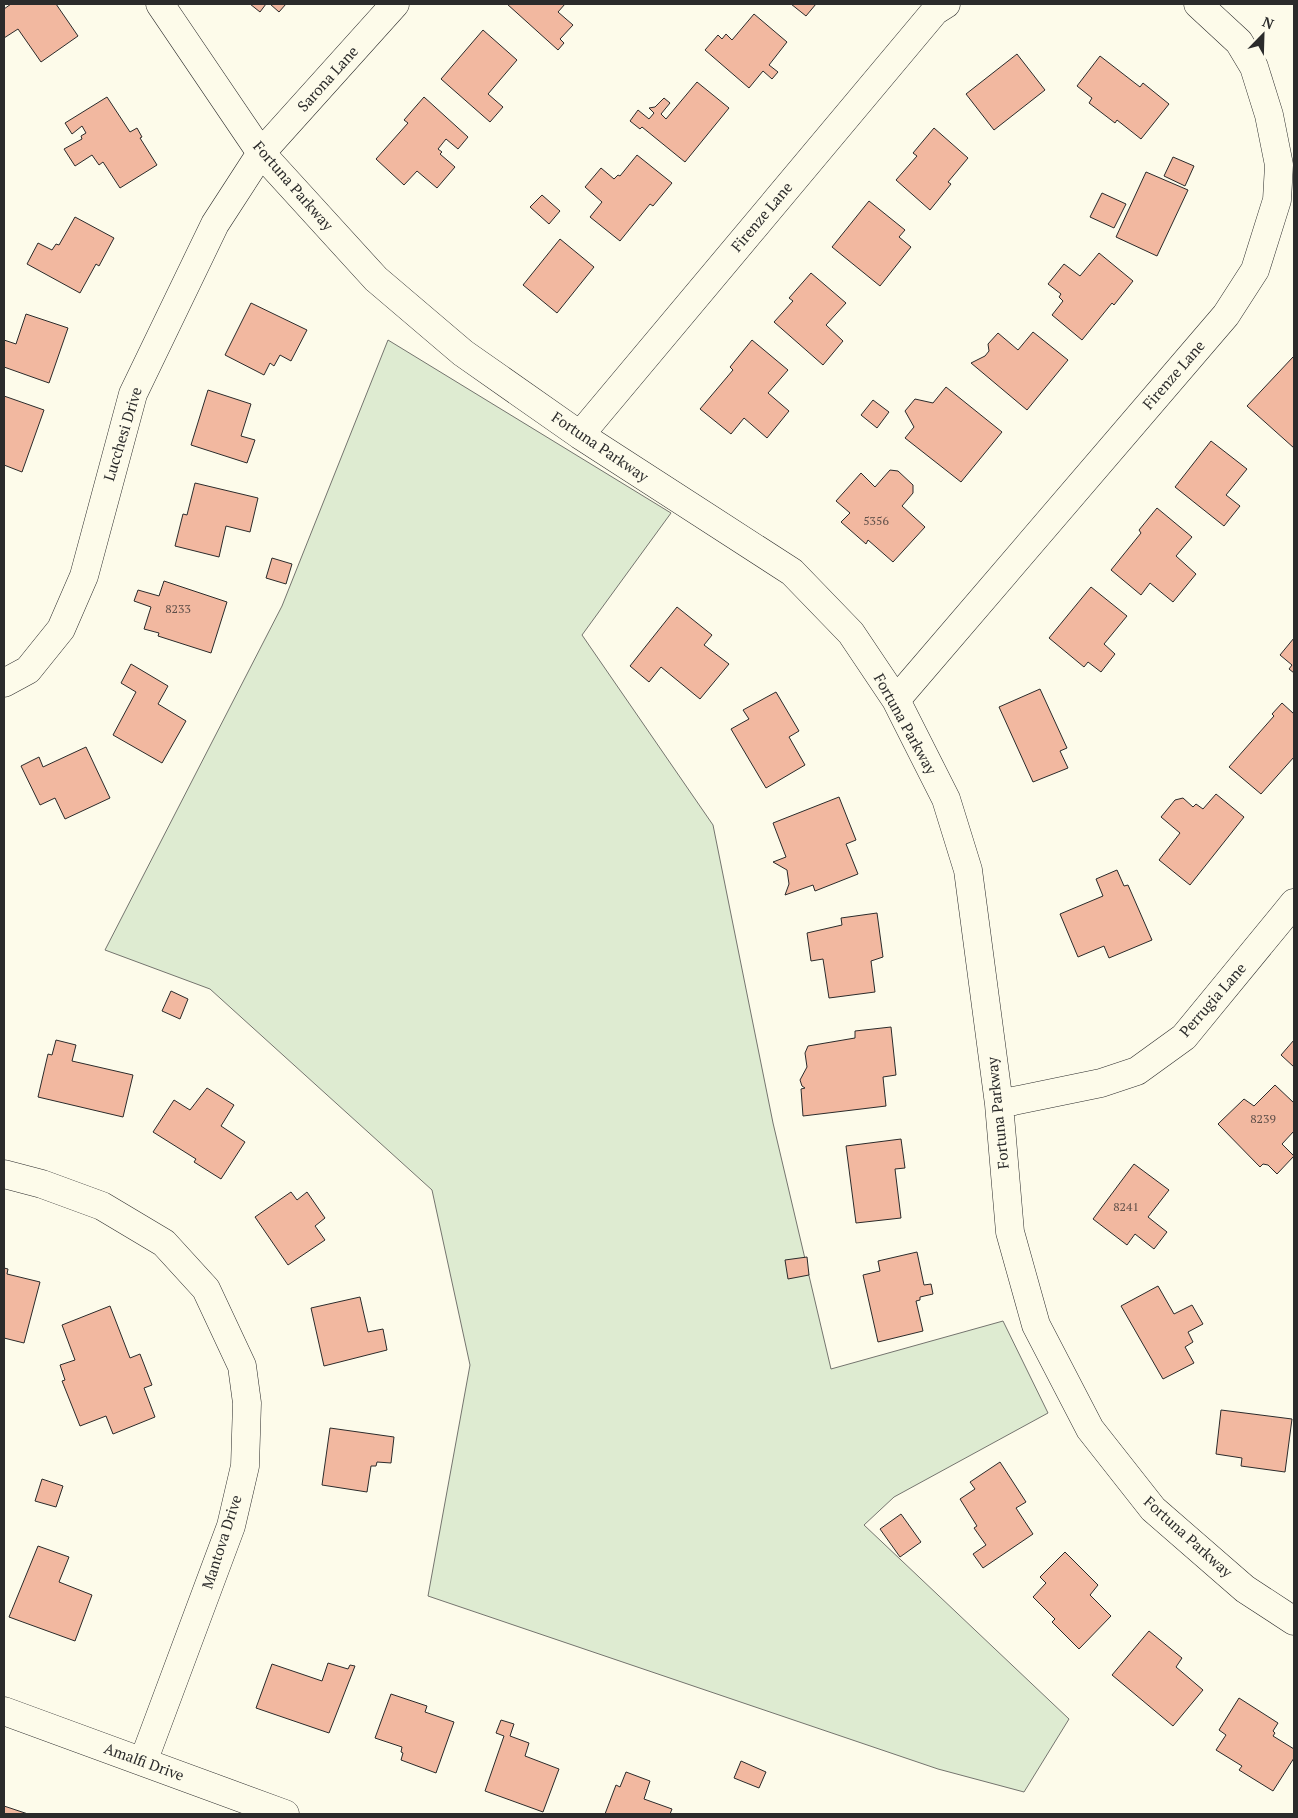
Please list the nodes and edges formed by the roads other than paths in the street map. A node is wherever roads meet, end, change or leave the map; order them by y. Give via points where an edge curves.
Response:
1 (160, 4) edge
2 (395, 4) edge
3 (946, 4) edge
4 (1198, 4) edge
5 (261, 154) junction
6 (580, 434) junction
7 (4, 683) edge
8 (896, 700) junction
9 (1294, 903) edge
10 (999, 1104) junction
11 (4, 1174) edge
12 (1293, 1618) edge
13 (4, 1711) edge
14 (143, 1762) junction
15 (285, 1814) edge

1 - 5 street, Fortuna Parkway
2 - 5 street, Sarona Lane
3 - 6 street, Firenze Lane via 935,11
4 - 8 street, Firenze Lane via 1238,42 1254,67 1270,115 1279,165 1277,200 1254,270 1226,315
5 - 6 street, Fortuna Parkway via 376,279 463,354
5 - 7 street, Lucchesi Drive via 215,224 133,394 84,576 61,629 28,670
6 - 8 street, Fortuna Parkway via 792,572 851,633
8 - 10 street, Fortuna Parkway via 946,799 968,870
9 - 10 street, Perrugia Lane via 1184,1037 1137,1071 1101,1083
10 - 12 street, Fortuna Parkway via 1010,1232 1036,1326 1090,1429 1153,1509 1245,1589
11 - 14 street, Mantova Drive via 102,1206 164,1243 206,1289 242,1366 247,1403 244,1466 231,1526
13 - 14 street, Amalfi Drive
14 - 15 street, Amalfi Drive

